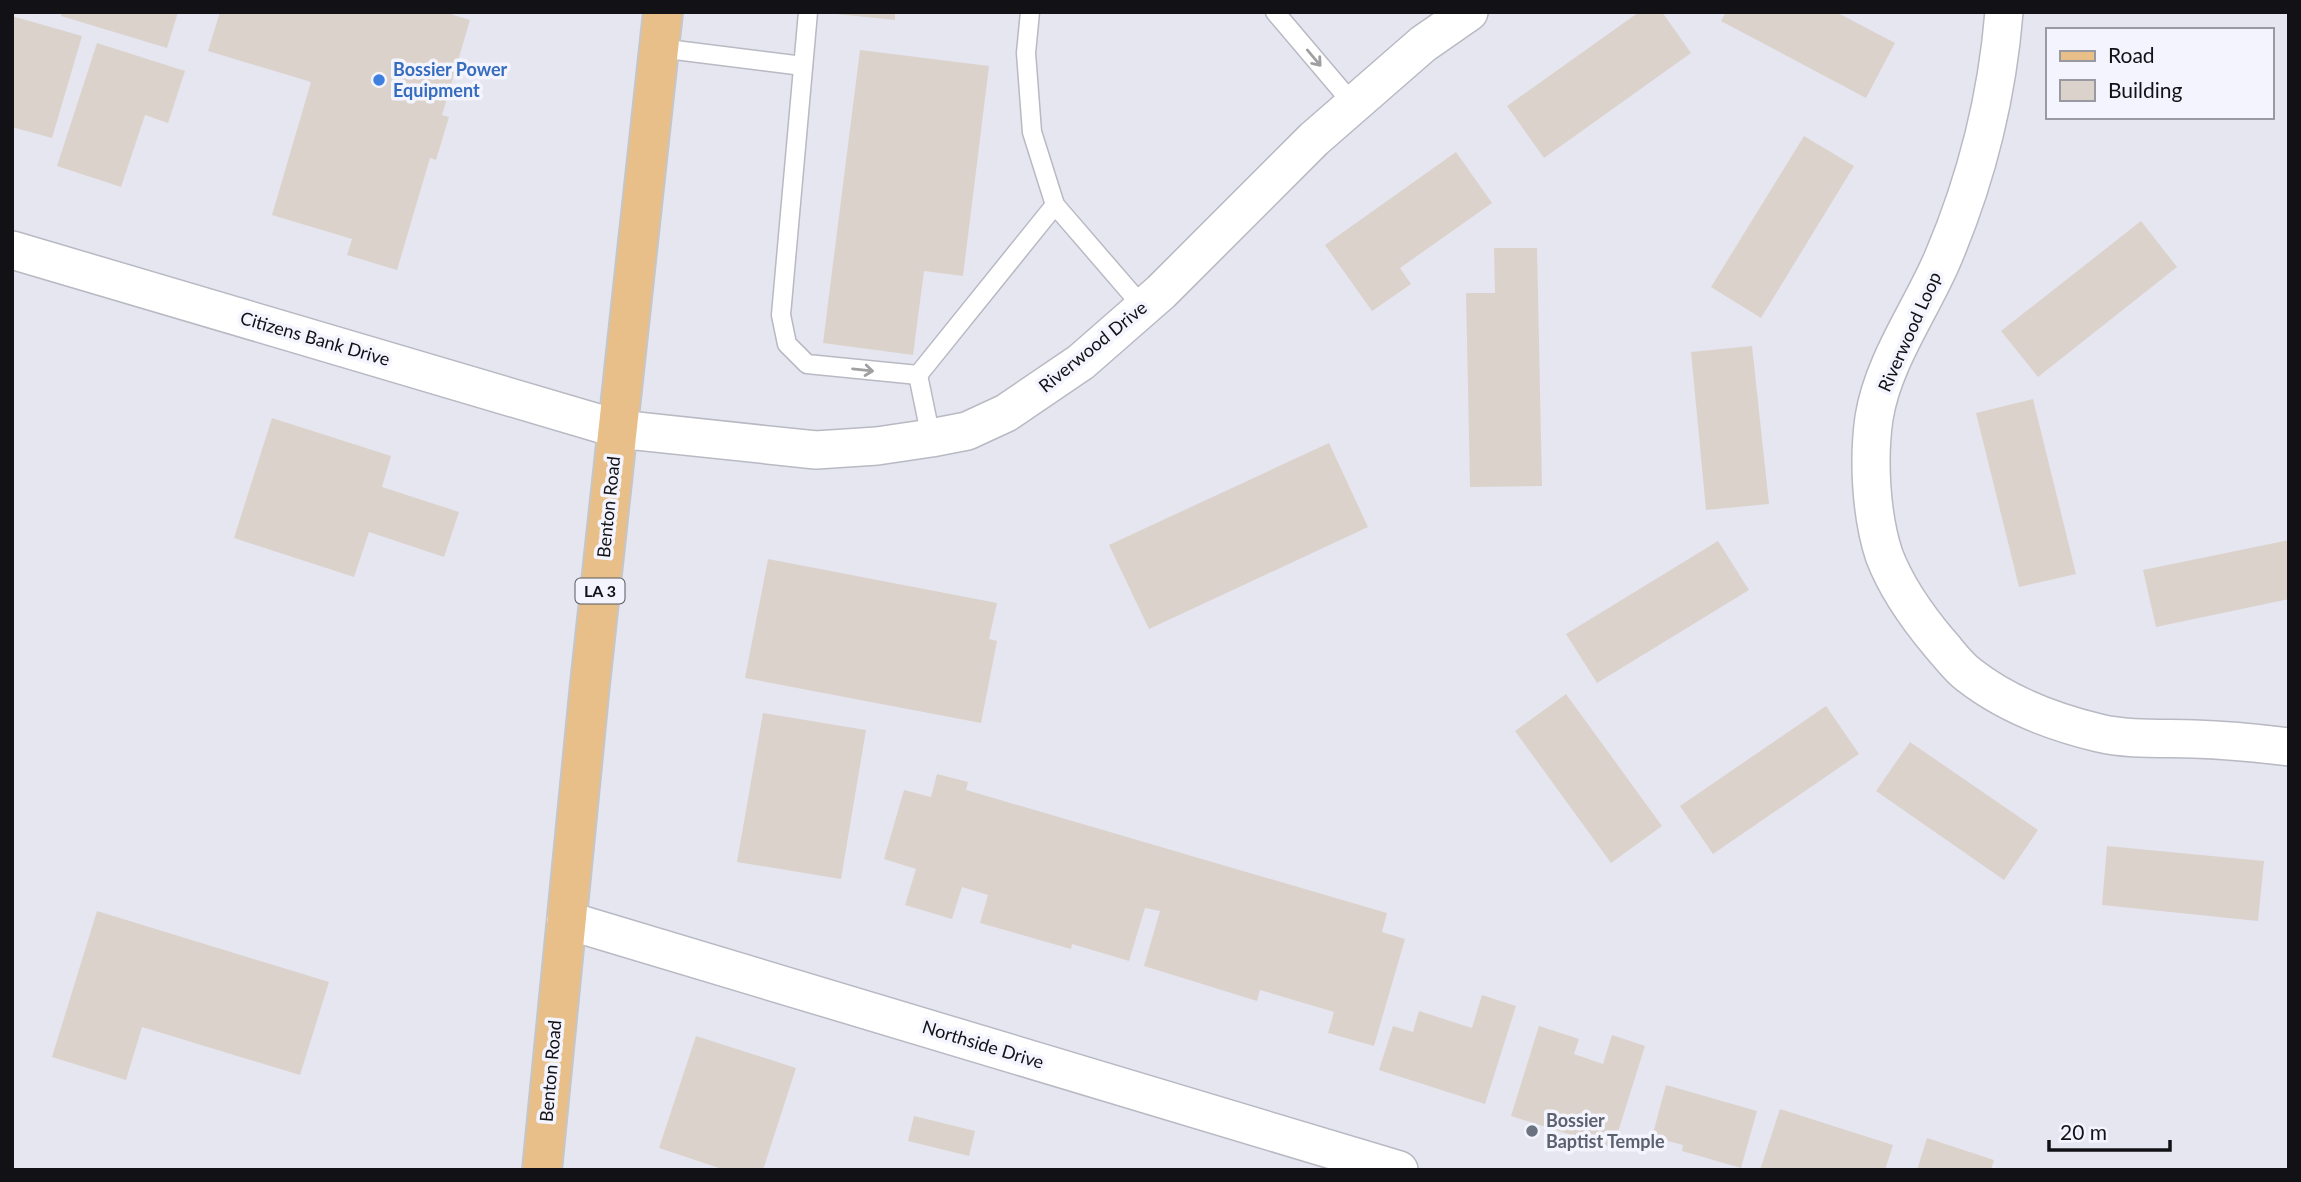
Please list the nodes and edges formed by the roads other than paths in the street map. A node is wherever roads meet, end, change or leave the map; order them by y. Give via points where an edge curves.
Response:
1 (808, 12) edge
2 (1030, 12) edge
3 (1275, 12) edge
4 (1469, 12) edge
5 (2004, 12) edge
6 (661, 30) edge
7 (803, 66) junction
8 (1353, 104) junction
9 (1055, 205) junction
10 (12, 250) edge
11 (1143, 307) junction
12 (918, 375) junction
13 (618, 429) junction
14 (931, 438) junction
15 (2289, 747) edge
16 (566, 920) junction
17 (542, 1170) edge
18 (1399, 1170) edge

1 - 7 lane
2 - 9 lane via 1026,53 1032,132
3 -> 8 lane
4 - 8 street, Riverwood Drive via 1423,44
5 - 15 street, Riverwood Loop via 1988,125 1968,192 1943,259 1888,372 1875,416 1873,501 1884,554 1905,598 1934,636 1967,674 2007,700 2101,734
6 - 7 lane
6 - 13 main road, Benton Road / LA 3
7 -> 12 lane via 781,315 788,344 807,364
8 - 11 street, Riverwood Drive
9 - 11 lane
9 - 12 lane
10 - 13 street, Citizens Bank Drive
11 - 14 street, Riverwood Drive via 1081,362 1006,413 967,431
12 - 14 lane
13 - 14 street, Riverwood Drive via 816,450
13 - 16 main road, Benton Road / LA 3
16 - 17 main road, Benton Road / LA 3
16 - 18 street, Northside Drive

